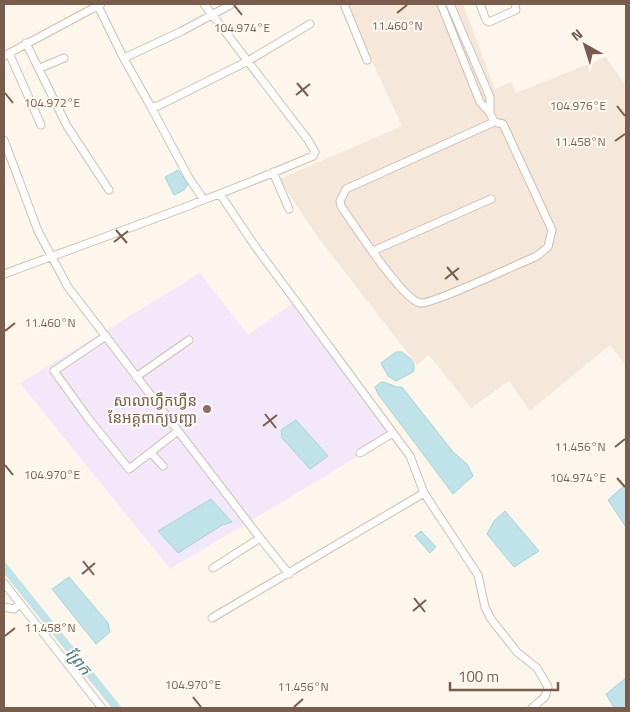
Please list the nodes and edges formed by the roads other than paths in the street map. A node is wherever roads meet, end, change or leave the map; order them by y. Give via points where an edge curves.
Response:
1 (204, 4) edge
2 (232, 4) edge
3 (344, 4) edge
4 (441, 4) edge
5 (450, 4) edge
6 (480, 4) edge
7 (515, 4) edge
8 (100, 5) edge
9 (213, 14) junction
10 (310, 24) dead end
11 (26, 43) junction
12 (6, 54) edge
13 (64, 58) dead end
14 (124, 58) junction
15 (367, 60) dead end
16 (248, 61) junction
17 (40, 68) junction
18 (151, 107) junction
19 (490, 113) junction
20 (494, 122) junction
21 (41, 125) dead end
22 (4, 140) edge
23 (274, 172) junction
24 (108, 190) dead end
25 (220, 194) junction
26 (491, 199) dead end
27 (204, 200) junction
28 (288, 209) dead end
29 (373, 251) junction
30 (50, 257) junction
31 (4, 274) edge
32 (106, 336) junction
33 (189, 340) dead end
34 (136, 377) junction
35 (178, 431) junction
36 (393, 433) junction
37 (151, 452) junction
38 (360, 453) dead end
39 (163, 466) dead end
40 (424, 493) junction
41 (260, 538) junction
42 (214, 568) dead end
43 (289, 574) junction
44 (4, 584) edge
45 (20, 604) junction
46 (4, 607) edge
47 (212, 618) dead end
48 (102, 708) edge
49 (532, 708) edge

1 - 9 street
2 - 9 street
3 - 15 street
4 - 19 street via 480,102
5 - 19 street via 490,97
6 - 7 street via 489,22 516,10
8 - 11 street
8 - 14 street
9 - 14 street
9 - 16 street
10 - 16 street
11 - 12 street
11 - 17 street
12 - 21 street
13 - 17 street
14 - 18 street
16 - 18 street
16 - 23 street via 315,152 313,156
17 - 24 street via 67,126
18 - 27 street
19 - 20 street
20 - 29 street via 346,189 341,206
20 - 29 street via 503,124 552,230 548,247 538,256 424,303 408,296
22 - 30 street
23 - 25 street
23 - 28 street
25 - 27 street
25 - 36 street
26 - 29 street
27 - 30 street
30 - 31 street
30 - 32 street via 68,287
32 - 34 street
32 - 37 street via 57,368 55,374 127,468 131,469
33 - 34 street
34 - 35 street
35 - 37 street
35 - 41 street
36 - 38 street
36 - 40 street via 410,456
37 - 39 street
40 - 43 street
40 - 49 street via 470,560 492,619 517,652 545,678 548,687 545,697
41 - 42 street
41 - 43 street
43 - 47 street
44 - 45 street
45 - 46 street via 14,609
45 - 48 street

